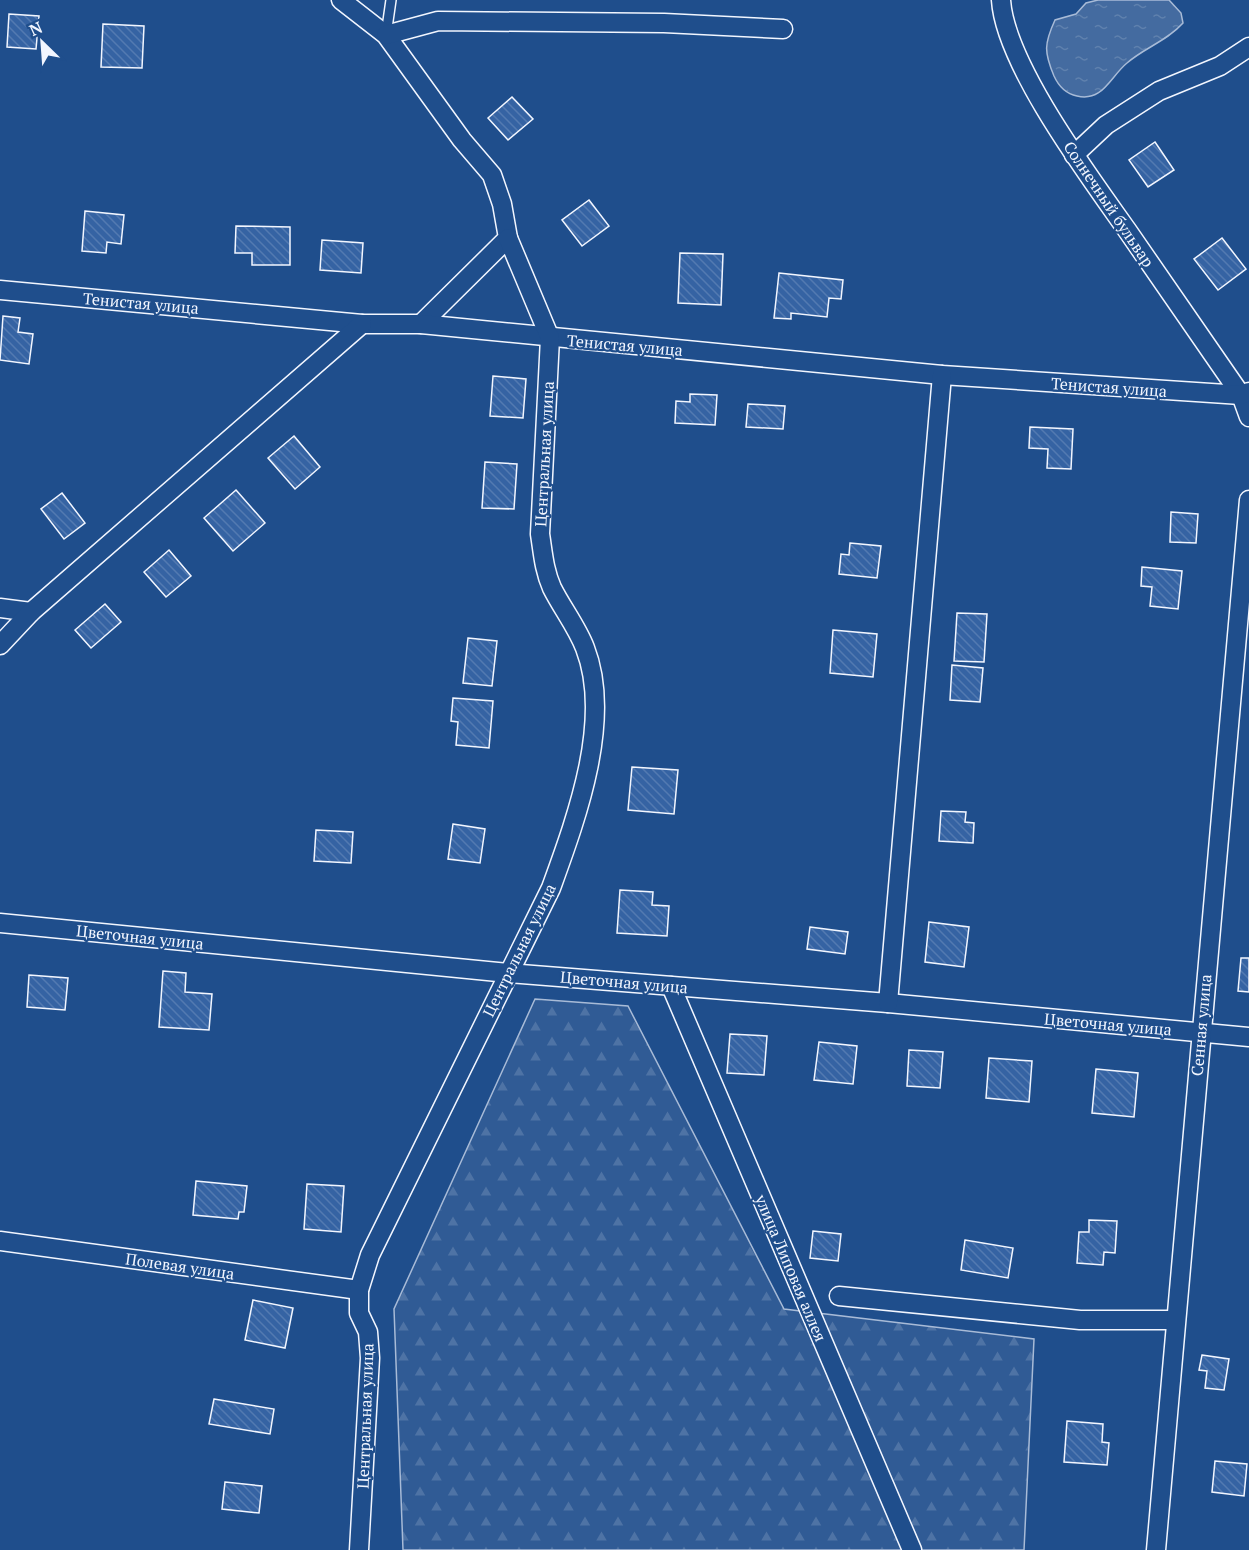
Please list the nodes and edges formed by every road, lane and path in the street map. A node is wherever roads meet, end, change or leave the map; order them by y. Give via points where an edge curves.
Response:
1 (340, 0) edge
2 (391, 0) edge
3 (1001, 0) edge
4 (783, 29) dead end
5 (386, 35) junction
6 (1249, 47) edge
7 (1074, 155) junction
8 (508, 238) junction
9 (0, 290) edge
10 (362, 324) junction
11 (421, 324) junction
12 (550, 338) junction
13 (942, 375) junction
14 (1245, 393) edge
15 (1249, 417) edge
16 (1249, 500) edge
17 (0, 608) edge
18 (31, 612) junction
19 (0, 645) edge
20 (0, 923) edge
21 (508, 973) junction
22 (671, 986) junction
23 (888, 1003) junction
24 (1200, 1032) junction
25 (1249, 1037) edge
26 (0, 1241) edge
27 (359, 1290) junction
28 (839, 1296) dead end
29 (1175, 1320) junction
30 (359, 1550) edge
31 (912, 1550) edge
32 (1156, 1550) edge

1 - 5 street
2 - 5 lane
3 - 7 street, Солнечный бульвар via 1002,15 1018,56
4 - 5 street via 664,23 438,21
5 - 8 street via 492,175
6 - 7 street via 1220,66 1159,91 1106,124
7 - 14 street, Солнечный бульвар
8 - 11 street
8 - 12 street
9 - 10 street, Тенистая улица
10 - 11 street, Тенистая улица
10 - 18 street
11 - 12 street, Тенистая улица
12 - 13 street, Тенистая улица
12 - 21 street, Центральная улица via 540,534 552,587 585,646 597,699 586,775 573,827 551,888
13 - 14 street, Тенистая улица
13 - 23 street
14 - 15 street
16 - 24 street, Сенная улица
17 - 18 street
18 - 19 street
20 - 21 street, Цветочная улица
21 - 22 street, Цветочная улица
21 - 27 street, Центральная улица via 370,1255
22 - 23 street, Цветочная улица
22 - 31 street, улица Липовая аллея
23 - 24 street, Цветочная улица
24 - 25 street, Цветочная улица
24 - 29 street, Сенная улица
26 - 27 street, Полевая улица
27 - 30 street, Центральная улица via 359,1313 368,1332 370,1358
28 - 29 street via 1080,1320
29 - 32 street, Сенная улица

